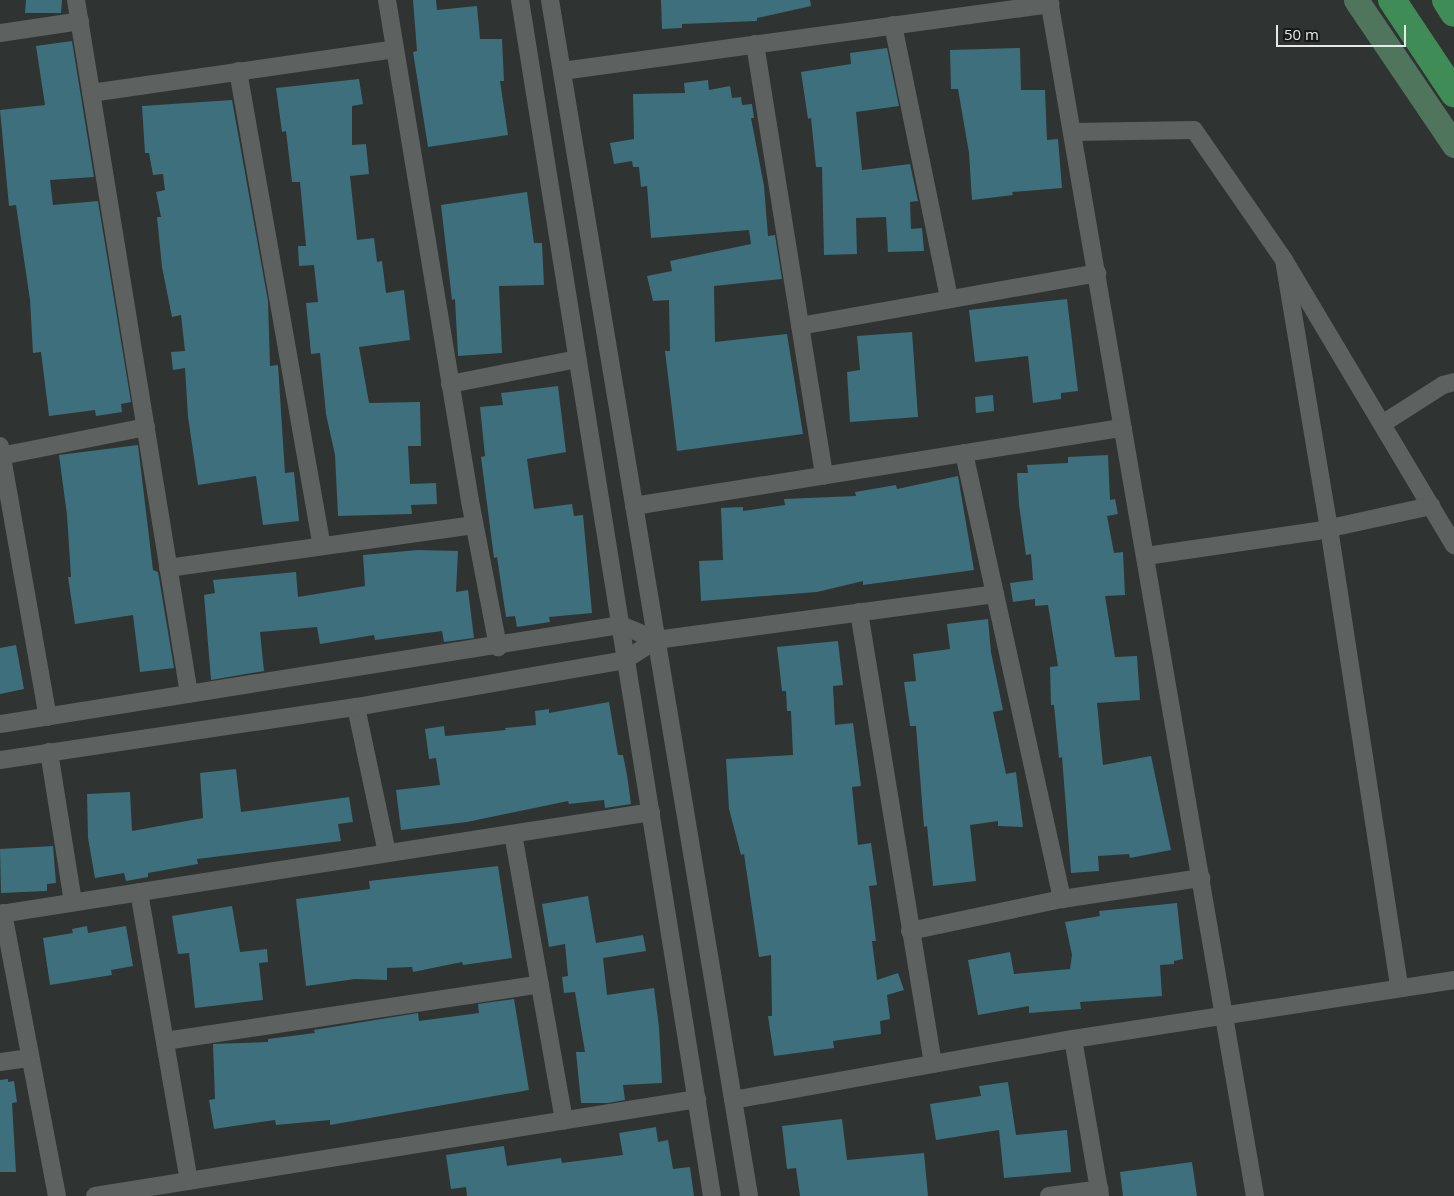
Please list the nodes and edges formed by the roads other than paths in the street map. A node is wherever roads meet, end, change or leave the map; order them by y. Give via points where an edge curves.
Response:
1 (76, 0) edge
2 (387, 0) edge
3 (520, 0) edge
4 (550, 0) edge
5 (1356, 0) edge
6 (1392, 0) edge
7 (1446, 0) edge
8 (1050, 2) edge
9 (1454, 13) edge
10 (80, 21) junction
11 (893, 25) junction
12 (0, 33) edge
13 (755, 44) junction
14 (395, 49) junction
15 (238, 71) junction
16 (562, 71) junction
17 (1454, 92) edge
18 (91, 93) junction
19 (1072, 132) junction
20 (1454, 144) edge
21 (1284, 260) junction
22 (1097, 273) junction
23 (949, 299) junction
24 (800, 326) junction
25 (578, 359) junction
26 (1454, 382) edge
27 (450, 384) junction
28 (1382, 424) junction
29 (146, 427) junction
30 (1123, 428) junction
31 (1, 451) edge
32 (964, 453) junction
33 (824, 476) junction
34 (634, 506) junction
35 (1431, 506) junction
36 (474, 525) junction
37 (1329, 528) junction
38 (1454, 545) edge
39 (322, 546) junction
40 (1146, 556) junction
41 (168, 568) junction
42 (995, 594) junction
43 (859, 612) junction
44 (620, 625) junction
45 (656, 640) junction
46 (498, 647) junction
47 (625, 660) junction
48 (189, 694) junction
49 (356, 706) junction
50 (48, 717) junction
51 (0, 724) edge
52 (49, 752) junction
53 (0, 760) edge
54 (651, 812) junction
55 (513, 834) junction
56 (386, 854) junction
57 (1201, 878) junction
58 (139, 892) junction
59 (1062, 900) junction
60 (73, 902) junction
61 (1, 914) edge
62 (910, 931) junction
63 (1454, 980) edge
64 (540, 984) junction
65 (1399, 986) junction
66 (1224, 1014) junction
67 (1073, 1039) junction
68 (165, 1041) junction
69 (30, 1058) junction
70 (0, 1062) edge
71 (933, 1064) junction
72 (696, 1099) junction
73 (734, 1100) junction
74 (564, 1121) junction
75 (189, 1181) junction
76 (1100, 1192) edge
77 (106, 1195) edge
78 (56, 1196) edge
79 (712, 1196) edge
80 (750, 1196) edge
81 (1049, 1196) edge
82 (1255, 1196) edge

1 - 10 street
2 - 14 street
3 - 25 street
4 - 16 street
5 - 20 main road
6 - 17 main road
7 - 9 main road
8 - 11 street
8 - 19 street
10 - 12 street
10 - 18 street
11 - 13 street
11 - 23 street
13 - 16 street
13 - 24 street
14 - 15 street
14 - 27 street
15 - 18 street
15 - 39 street
16 - 34 street
18 - 29 street
19 - 21 street via 1194,130
19 - 22 street
21 - 28 street
21 - 37 street
22 - 23 street
22 - 30 street
23 - 24 street
24 - 33 street
25 - 27 street
25 - 44 street
26 - 28 street via 1443,385
27 - 36 street
28 - 35 street
29 - 31 street
29 - 41 street
30 - 32 street
30 - 40 street
31 - 50 street
32 - 33 street
32 - 42 street
33 - 34 street
34 - 45 street
35 - 37 street
35 - 38 street
36 - 39 street
36 - 46 street
37 - 40 street
37 - 65 street
39 - 41 street
40 - 57 street
41 - 48 street
42 - 43 street
42 - 59 street
43 - 45 street
43 - 62 street
44 - 45 street
44 - 46 street
44 - 47 street
45 - 47 street
45 - 73 street
46 - 48 street
47 - 49 street
47 - 54 street
48 - 50 street
49 - 52 street
49 - 56 street
50 - 51 street
52 - 53 street
52 - 60 street
54 - 55 street
54 - 72 street
55 - 56 street
55 - 64 street
56 - 58 street
57 - 59 street
57 - 66 street
58 - 60 street
58 - 68 street
59 - 62 street
60 - 61 street
61 - 69 street
62 - 71 street
63 - 65 street
64 - 68 street
64 - 74 street
65 - 66 street
66 - 67 street
66 - 82 street
67 - 71 street
67 - 76 street
68 - 75 street
69 - 70 street
69 - 78 street
71 - 73 street
72 - 74 street
72 - 79 street
73 - 80 street
74 - 75 street
75 - 77 street
76 - 81 street

